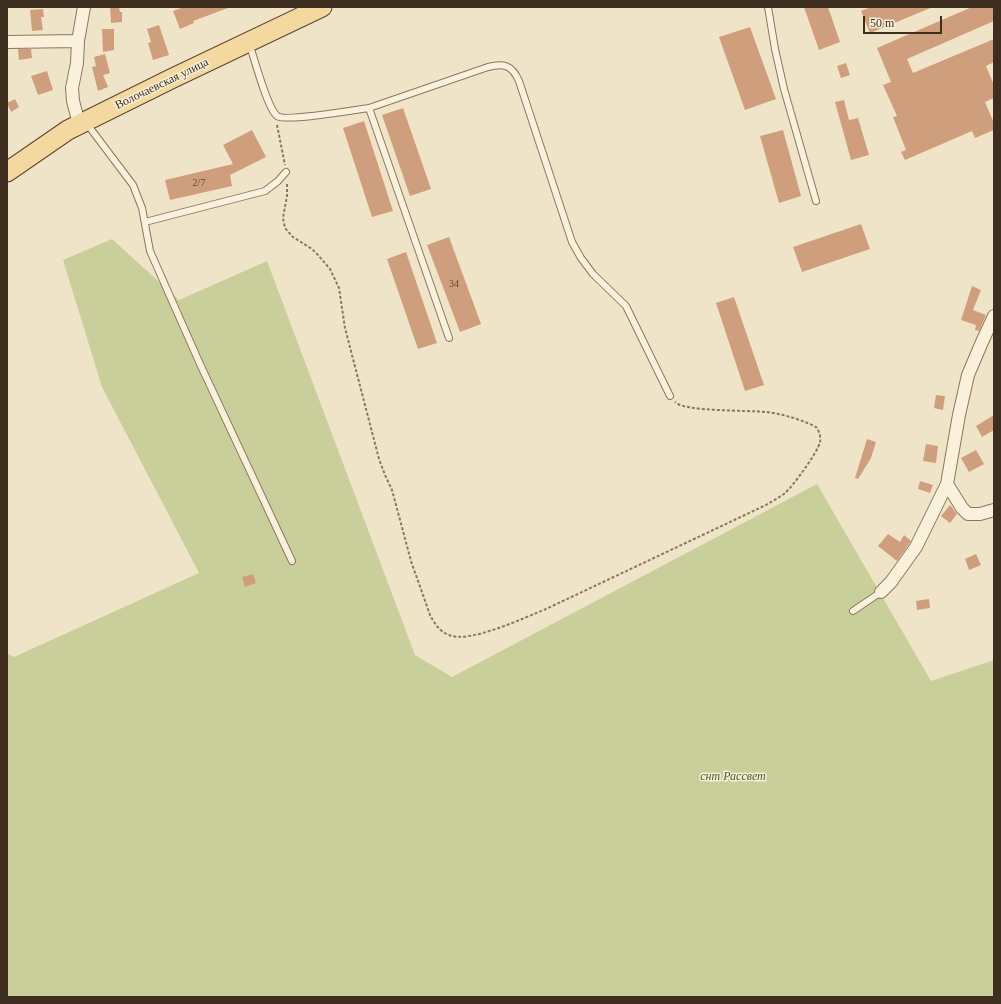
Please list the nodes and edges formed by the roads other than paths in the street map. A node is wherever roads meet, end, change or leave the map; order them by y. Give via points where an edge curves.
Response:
1 (84, 7) edge
2 (322, 7) edge
3 (768, 7) edge
4 (78, 41) junction
5 (7, 42) edge
6 (249, 42) junction
7 (369, 108) junction
8 (82, 123) junction
9 (7, 172) edge
10 (286, 172) road end
11 (816, 200) dead end
12 (145, 222) junction
13 (994, 316) edge
14 (449, 338) dead end
15 (670, 396) road end
16 (947, 484) junction
17 (994, 510) edge
18 (292, 561) dead end
19 (881, 592) joint
20 (853, 611) dead end

1 - 4 street
2 - 6 main road, Волочаевская улица
3 - 11 lane via 789,109
4 - 5 street
4 - 8 street via 72,88 73,101
6 - 7 lane via 268,99 277,116 282,118 329,114
6 - 8 main road, Волочаевская улица
7 - 14 lane
7 - 15 lane via 488,67 501,64 511,69 519,81 572,242 593,274 626,306
8 - 9 main road, Волочаевская улица via 57,136
8 - 12 lane via 133,185
10 - 12 lane via 271,188 257,194
12 - 18 lane via 150,251
13 - 16 street via 968,375
16 - 17 street via 968,514
16 - 19 street via 916,547
19 - 20 lane

